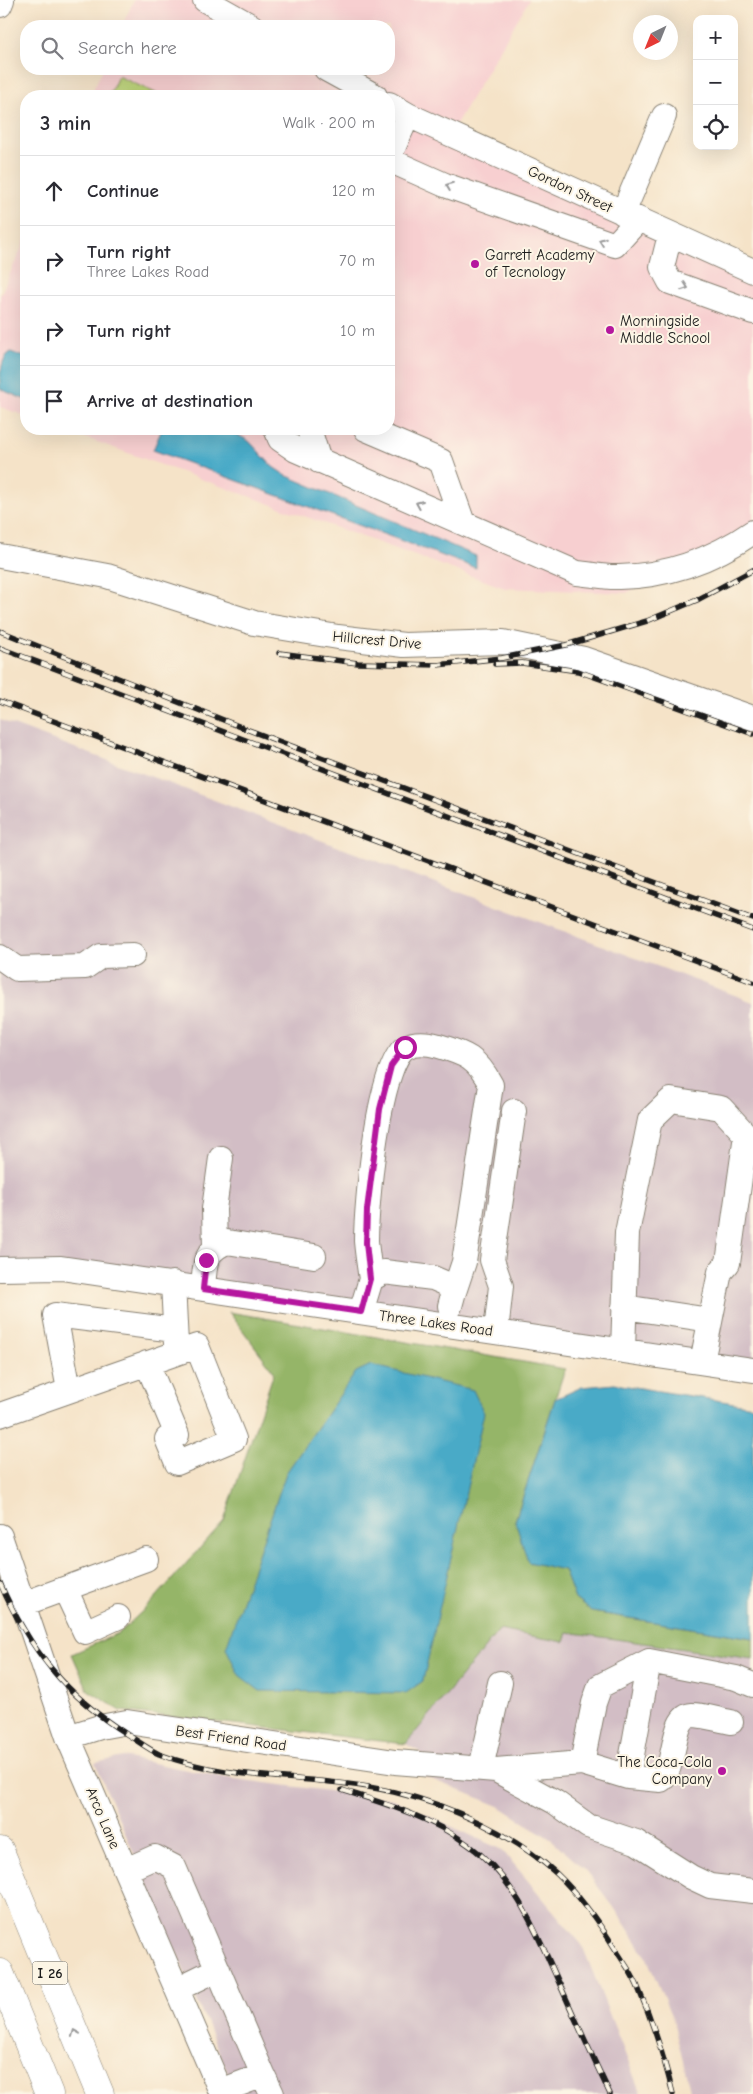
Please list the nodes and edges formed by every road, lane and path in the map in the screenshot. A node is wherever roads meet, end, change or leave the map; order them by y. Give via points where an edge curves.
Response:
1 (2, 0) edge
2 (205, 0) edge
3 (0, 5) edge
4 (240, 20) edge
5 (337, 75) edge
6 (364, 90) edge
7 (399, 110) edge
8 (664, 116) dead end
9 (395, 130) edge
10 (395, 162) edge
11 (630, 216) junction
12 (670, 235) junction
13 (753, 271) edge
14 (753, 312) edge
15 (278, 435) edge
16 (311, 435) edge
17 (380, 435) edge
18 (319, 460) junction
19 (463, 523) junction
20 (753, 532) edge
21 (0, 556) edge
22 (753, 718) edge
23 (132, 955) dead end
24 (0, 957) edge
25 (514, 1111) dead end
26 (221, 1158) dead end
27 (214, 1246) junction
28 (314, 1256) dead end
29 (0, 1269) edge
30 (370, 1279) junction
31 (173, 1283) junction
32 (203, 1289) junction
33 (453, 1295) junction
34 (624, 1307) junction
35 (361, 1312) junction
36 (710, 1320) junction
37 (445, 1324) junction
38 (175, 1330) junction
39 (496, 1332) junction
40 (623, 1350) junction
41 (176, 1353) junction
42 (147, 1362) junction
43 (702, 1362) junction
44 (753, 1370) edge
45 (69, 1390) junction
46 (0, 1415) edge
47 (0, 1536) edge
48 (146, 1559) dead end
49 (64, 1589) junction
50 (23, 1604) junction
51 (118, 1618) dead end
52 (649, 1661) junction
53 (500, 1683) dead end
54 (753, 1685) edge
55 (731, 1722) dead end
56 (68, 1737) junction
57 (582, 1763) junction
58 (489, 1769) junction
59 (628, 1777) junction
60 (0, 1851) edge
61 (126, 1870) junction
62 (753, 1891) edge
63 (218, 1969) junction
64 (0, 1973) edge
65 (177, 1989) junction
66 (0, 2008) edge
67 (267, 2084) edge
68 (222, 2092) edge
69 (30, 2094) edge
70 (50, 2094) edge
71 (101, 2094) edge

1 - 3 street
2 - 4 street
5 - 6 street
7 - 9 street
7 - 11 street, Gordon Street
8 - 11 street
11 -> 10 street via 615,245 445,185
11 - 12 street, Gordon Street
12 - 13 street, Gordon Street
12 -> 14 street via 662,267 670,282
15 - 18 street via 296,450
16 - 18 street
17 - 19 street via 441,461
19 -> 18 street
19 - 20 street via 577,573 618,578 660,573 700,562
21 - 22 street, Hillcrest Drive via 107,576 254,623 404,645 503,642 584,659
23 - 24 street via 101,956 85,967 17,969
25 - 39 street via 492,1260 501,1286
26 - 27 street via 214,1209
27 - 28 street via 227,1242
27 - 32 street via 206,1260
29 - 31 street, Three Lakes Road via 61,1268
30 - 33 street via 384,1272 433,1278 447,1284
30 - 33 street via 367,1210 380,1109 391,1066 405,1047 423,1042 464,1054 483,1071 490,1085 466,1252
30 - 35 street
31 - 32 street, Three Lakes Road
31 - 38 street
32 - 35 street, Three Lakes Road
33 - 37 street
34 - 36 street
34 - 36 street via 627,1233 650,1120 671,1100 721,1108 746,1135 728,1263 720,1272
34 - 40 street
35 - 37 street, Three Lakes Road
36 - 43 street
37 - 39 street, Three Lakes Road
38 - 41 street
38 - 45 street via 56,1315
39 - 40 street, Three Lakes Road
40 - 43 street, Three Lakes Road
41 - 42 street
41 - 42 street via 197,1346 234,1439 177,1463 167,1439 177,1435
42 - 45 street
43 - 44 street, Three Lakes Road
45 - 46 street
47 - 50 street, Arco Lane
48 - 49 street
49 - 50 street
49 - 51 street via 84,1632
50 - 56 street, Arco Lane
52 - 54 street via 736,1678
52 - 57 street via 600,1686
52 - 59 street
53 - 58 street
55 - 59 street via 691,1715 686,1717 678,1727 672,1763 666,1776 661,1780
56 - 58 street, Best Friend Road via 127,1722 395,1762
56 - 61 street, Arco Lane
57 - 58 street, Best Friend Road
57 - 59 street
58 - 62 street via 555,1802 588,1826 636,1842 710,1886
71 -> 60 highway, I 26
61 - 63 street via 155,1857 174,1867
61 - 65 street, Arco Lane
63 - 65 street
63 - 67 street
64 - 70 highway
65 - 68 street, Arco Lane
66 - 69 highway
67 - 68 street

